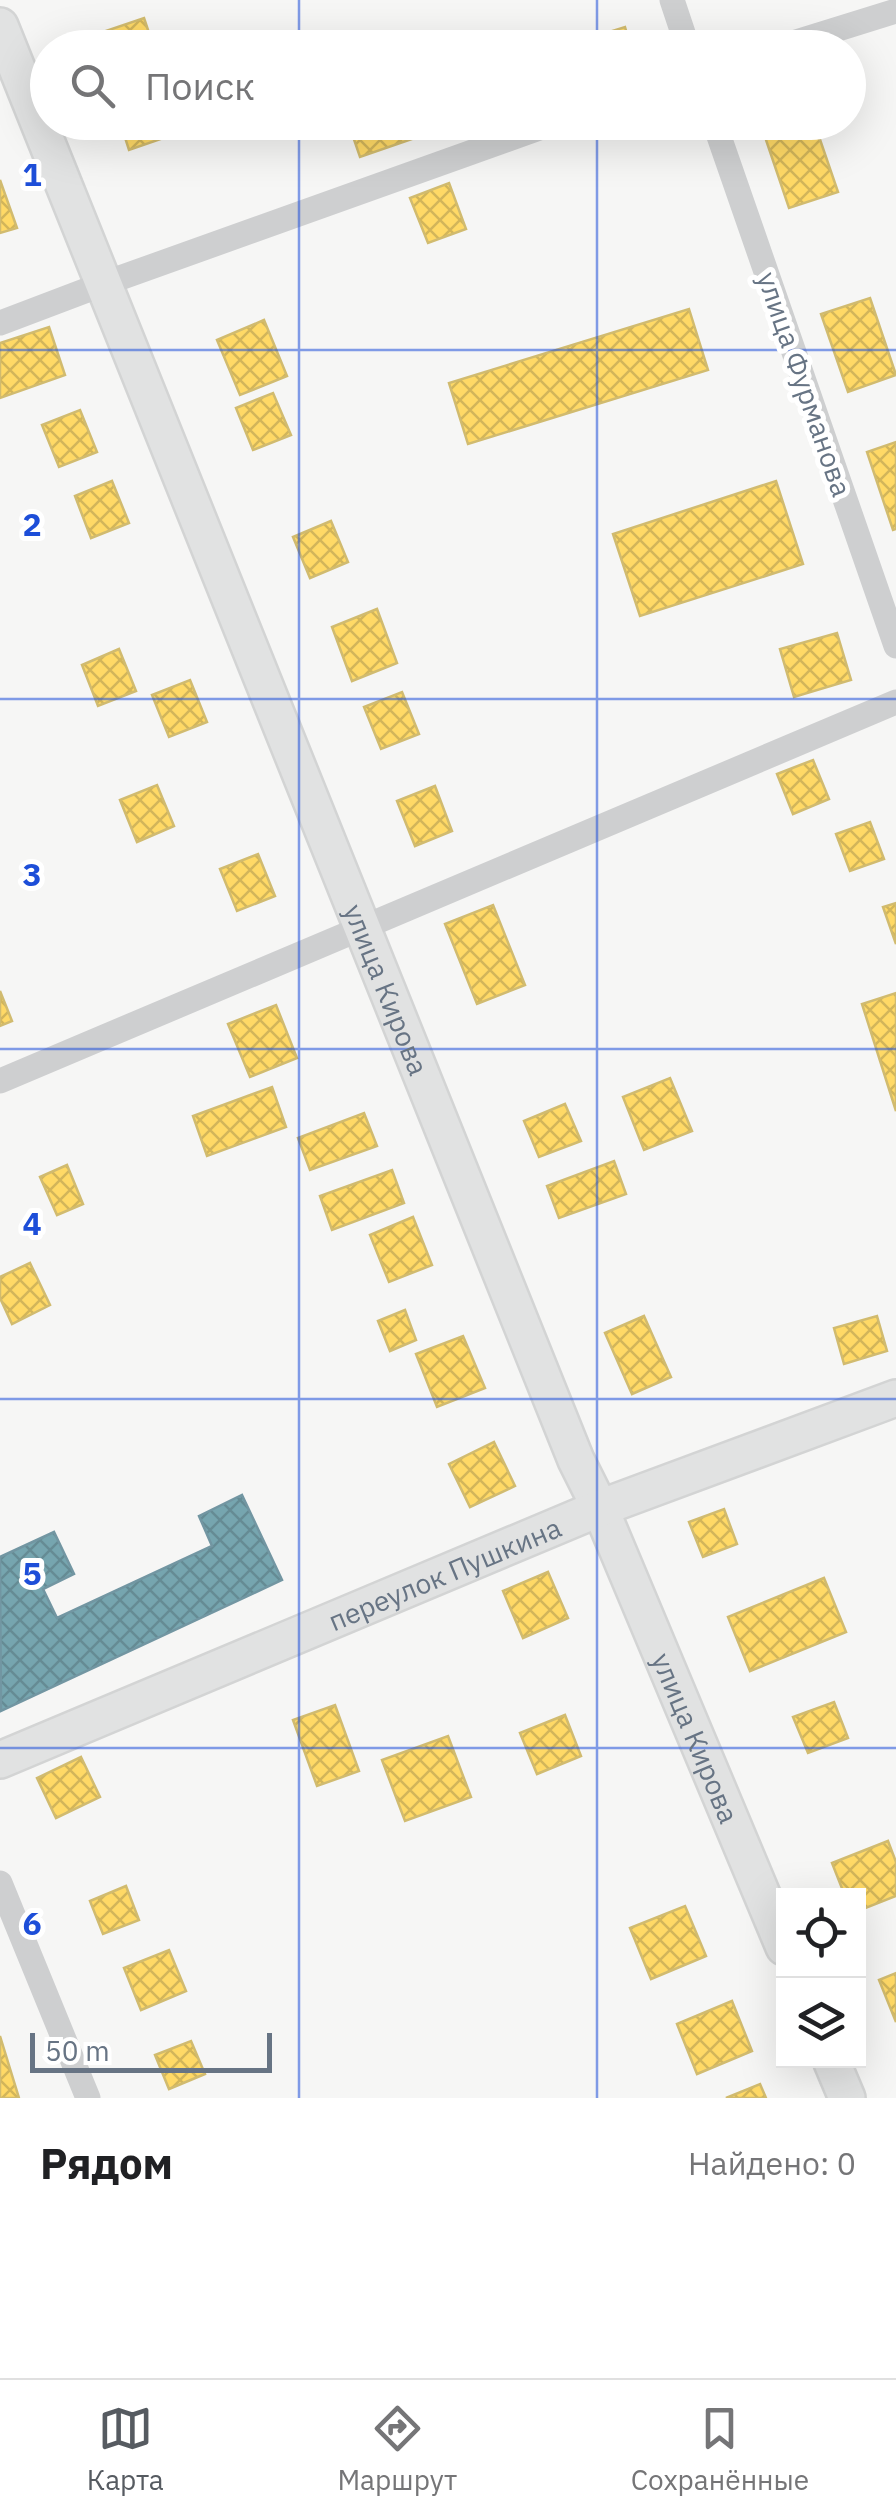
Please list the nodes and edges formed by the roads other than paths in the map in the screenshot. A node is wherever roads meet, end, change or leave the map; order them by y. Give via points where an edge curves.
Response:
1 (672, 0) edge
2 (896, 11) edge
3 (0, 26) edge
4 (682, 30) edge
5 (835, 30) edge
6 (30, 102) edge
7 (45, 140) edge
8 (506, 140) edge
9 (720, 140) edge
10 (102, 284) junction
11 (0, 323) edge
12 (896, 646) edge
13 (896, 702) edge
14 (364, 927) junction
15 (0, 1081) edge
16 (896, 1398) edge
17 (600, 1508) junction
18 (0, 1760) edge
19 (0, 1883) edge
20 (776, 1928) edge
21 (834, 2068) edge
22 (88, 2098) edge
23 (846, 2098) edge

1 - 4 street
2 - 5 street
3 - 6 street, улица Кирова
7 - 10 street, улица Кирова
8 - 10 street
9 - 12 street, улица Фурманова
10 - 11 street
10 - 14 street, улица Кирова
13 - 14 street
14 - 15 street
14 - 17 street, улица Кирова
16 - 17 street, переулок Пушкина
17 - 18 street, переулок Пушкина
17 - 20 street, улица Кирова
19 - 22 street
21 - 23 street

